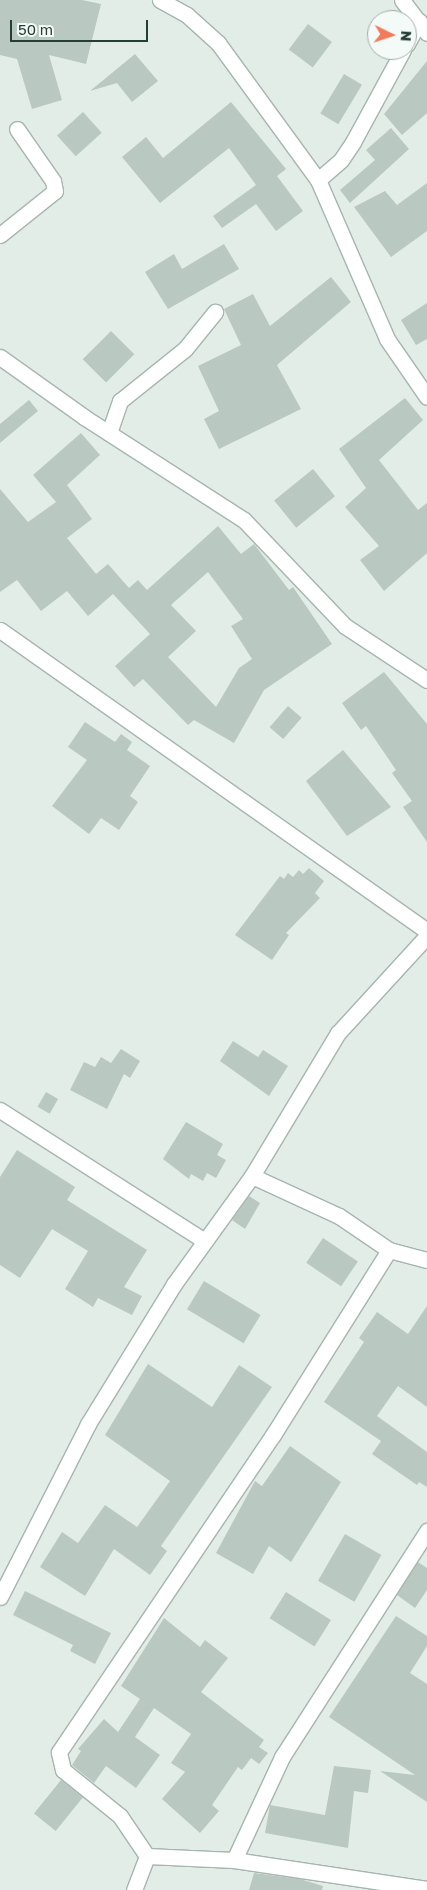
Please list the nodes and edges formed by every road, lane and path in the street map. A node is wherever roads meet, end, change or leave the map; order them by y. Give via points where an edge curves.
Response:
1 (160, 0) edge
2 (402, 0) edge
3 (423, 27) edge
4 (398, 60) edge
5 (17, 129) dead end
6 (318, 180) junction
7 (0, 235) edge
8 (215, 312) dead end
9 (0, 357) edge
10 (427, 397) edge
11 (108, 433) junction
12 (0, 630) edge
13 (427, 680) edge
14 (427, 931) edge
15 (427, 936) edge
16 (0, 1110) edge
17 (252, 1176) junction
18 (205, 1241) junction
19 (389, 1250) junction
20 (427, 1260) edge
21 (427, 1530) edge
22 (0, 1598) edge
23 (147, 1856) junction
24 (234, 1860) junction
25 (427, 1889) edge
26 (134, 1890) edge

1 - 6 street via 187,15 218,43
2 - 3 street
4 - 6 street via 349,148
5 - 7 street via 53,181 54,191
6 - 10 street via 387,339
8 - 11 street via 185,348 120,401
9 - 11 street
11 - 13 street via 244,520 345,626
12 - 14 street
15 - 17 street via 338,1033
16 - 18 street
17 - 18 street
17 - 19 street via 331,1211
18 - 22 street via 88,1424
19 - 20 street
19 - 23 street via 273,1435 59,1752 63,1770 120,1816
21 - 24 street via 282,1756
23 - 24 street
23 - 26 street
24 - 25 street

